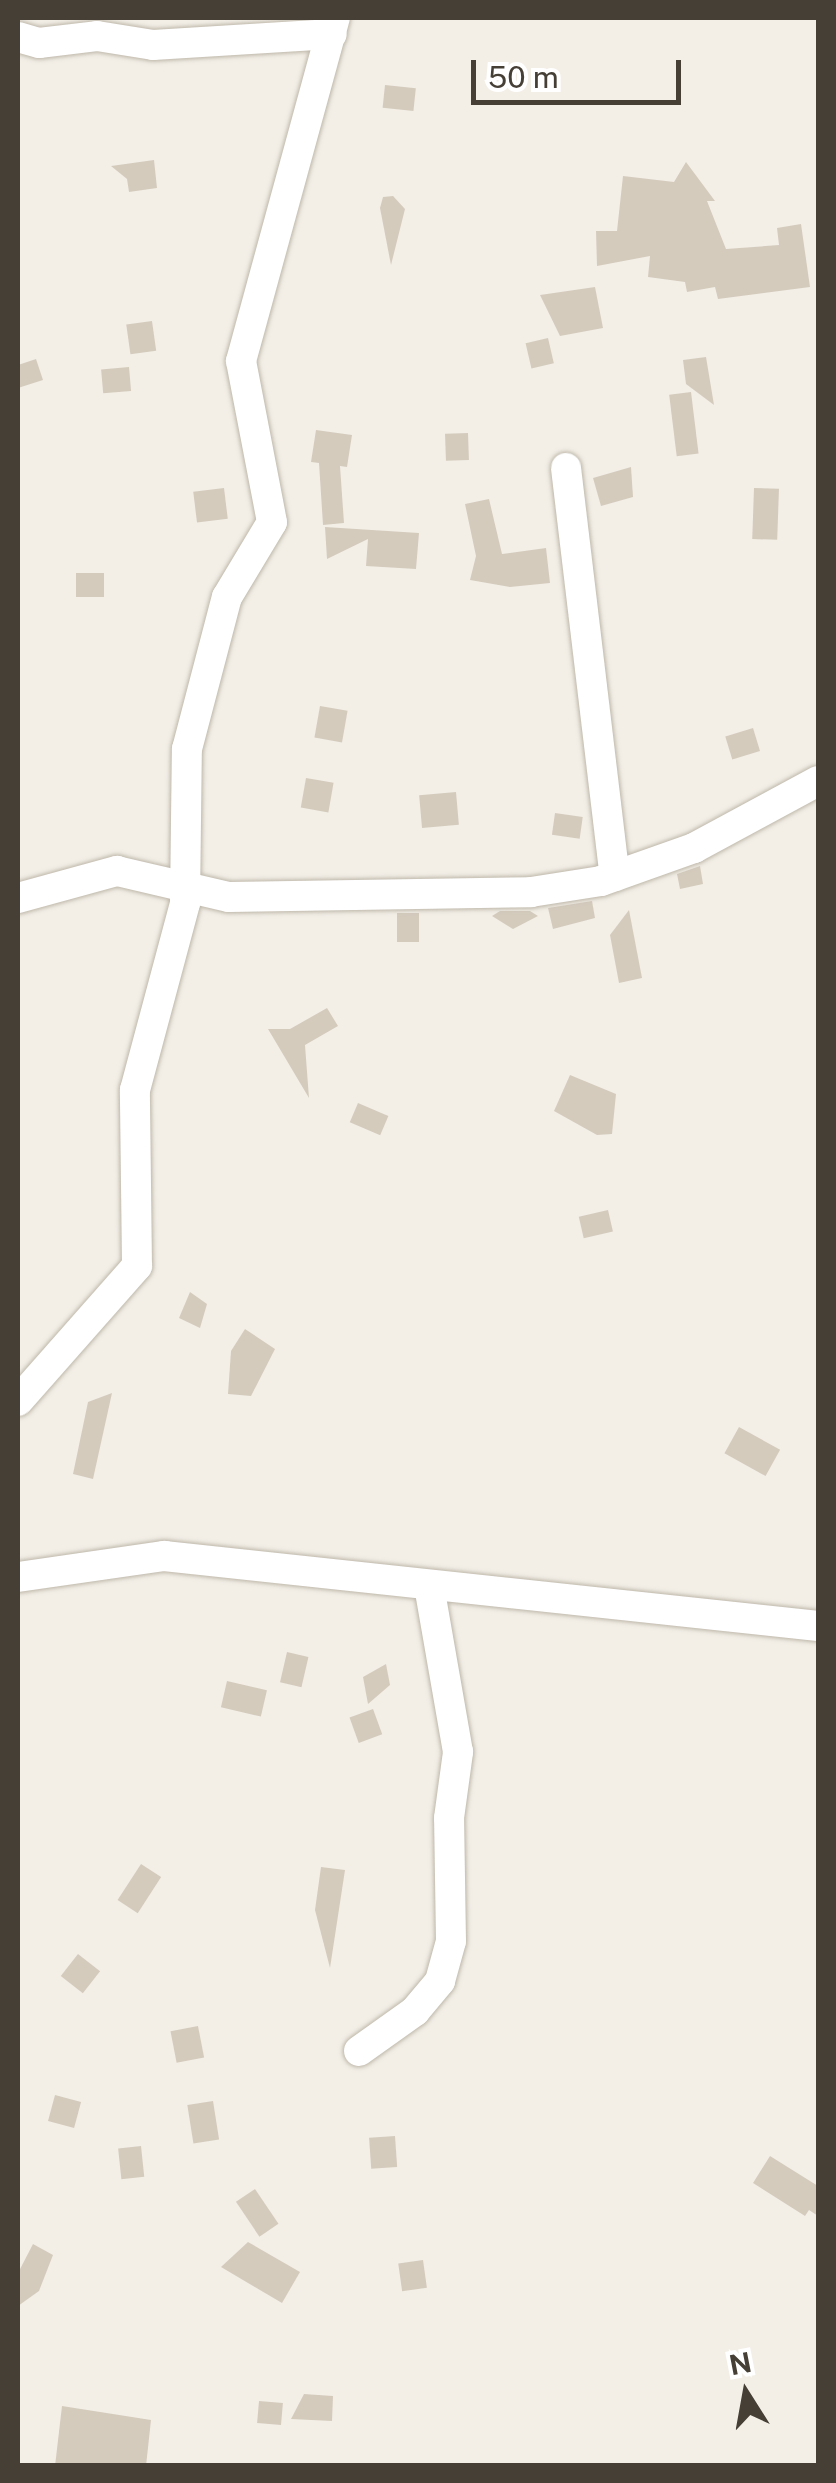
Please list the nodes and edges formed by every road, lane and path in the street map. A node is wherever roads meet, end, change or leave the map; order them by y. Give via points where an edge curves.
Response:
1 (334, 26) edge
2 (18, 37) edge
3 (566, 468) dead end
4 (818, 781) edge
5 (615, 876) junction
6 (185, 888) junction
7 (18, 898) edge
8 (18, 1401) edge
9 (18, 1576) edge
10 (428, 1586) junction
11 (816, 1624) edge
12 (359, 2051) dead end

1 - 2 street via 153,45 96,36 39,43
1 - 6 street via 241,360 272,522 227,596 187,749
3 - 5 street
4 - 5 street via 694,848
5 - 6 street via 532,892 456,896 279,899
6 - 7 street via 116,871
6 - 8 street via 135,1090 137,1266
9 - 10 street via 164,1556
10 - 11 street
10 - 12 street via 458,1752 449,1818 450,1941 440,1980 415,2012

